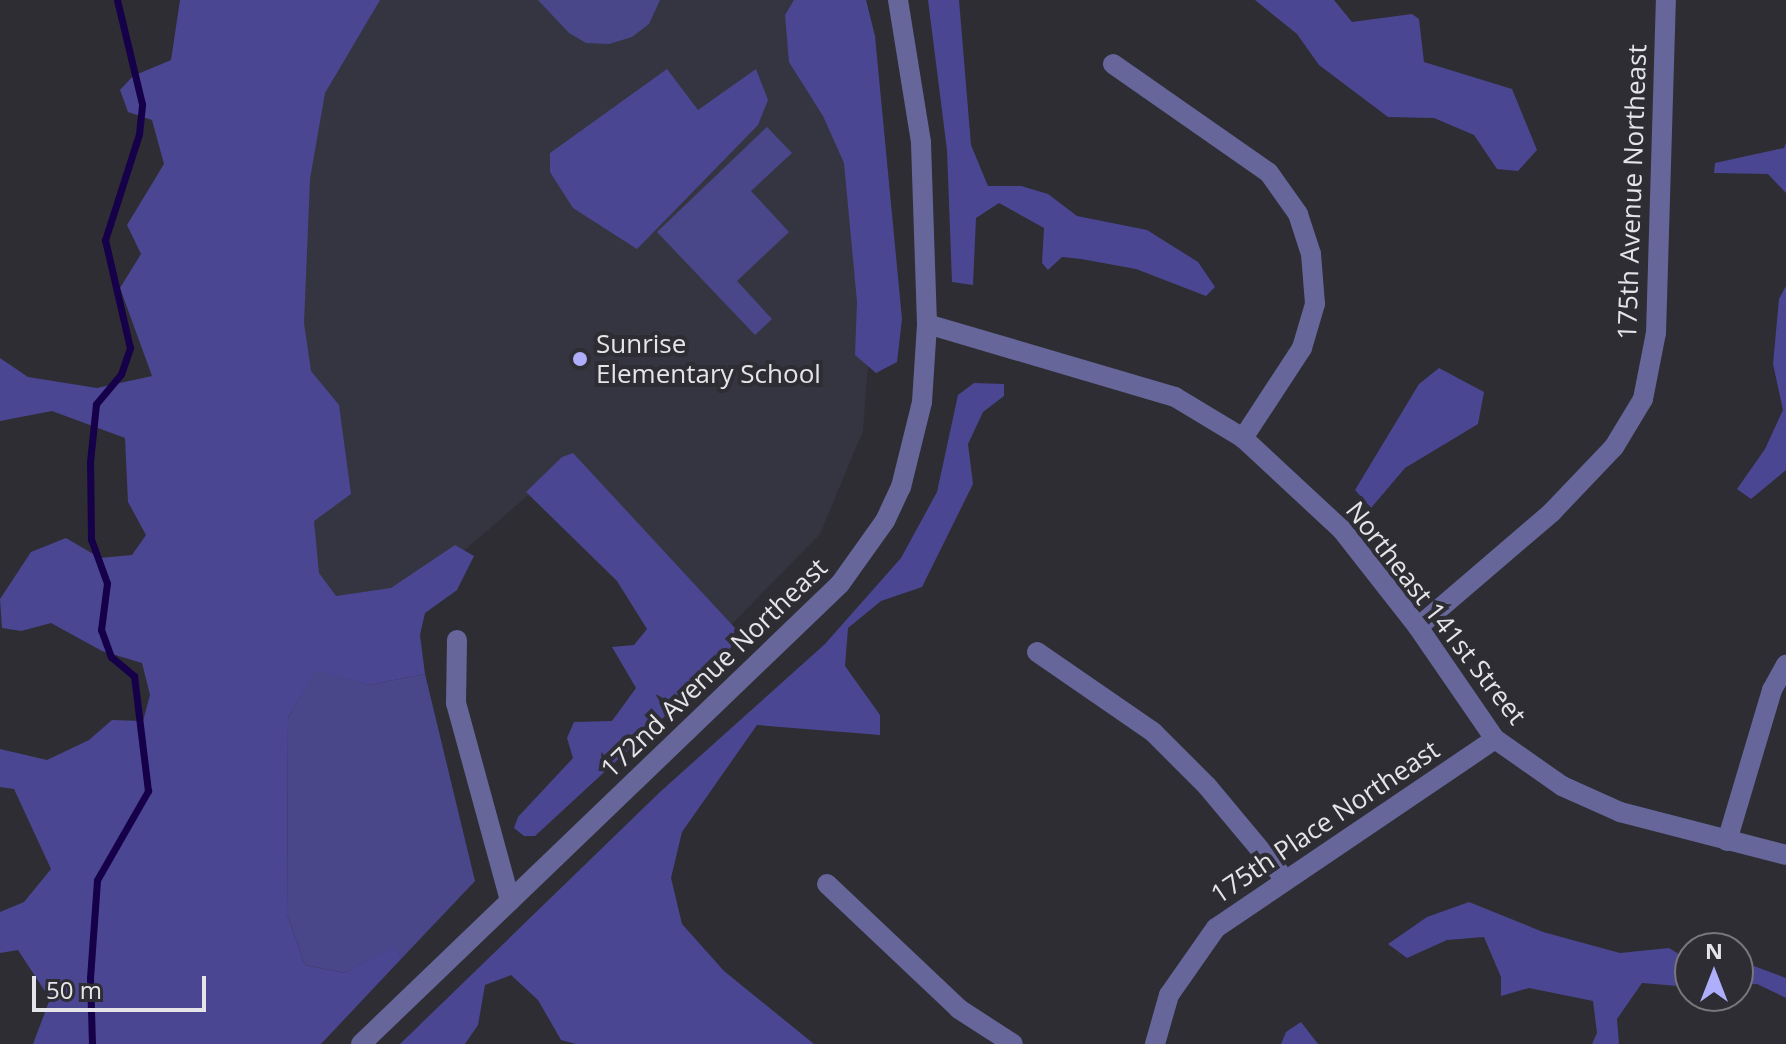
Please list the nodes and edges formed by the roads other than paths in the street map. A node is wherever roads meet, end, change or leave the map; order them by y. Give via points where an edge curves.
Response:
1 (898, 0) edge
2 (1666, 0) edge
3 (1113, 64) dead end
4 (927, 324) junction
5 (1243, 438) junction
6 (1418, 627) junction
7 (457, 640) dead end
8 (1037, 652) dead end
9 (1786, 665) edge
10 (1495, 739) junction
11 (1727, 841) junction
12 (1786, 855) edge
13 (1283, 877) junction
14 (827, 884) dead end
15 (510, 901) junction
16 (361, 1044) edge
17 (1013, 1044) edge
18 (1155, 1044) edge

1 - 4 street, 172nd Avenue Northeast via 921,142
2 - 6 street, 175th Avenue Northeast via 1656,333 1643,399 1614,447 1552,512
3 - 5 street via 1269,173 1298,214 1311,254 1315,304 1302,348
4 - 5 street, Northeast 141st Street via 1175,397
4 - 15 street, 172nd Avenue Northeast via 922,402 901,487 885,521 840,584
5 - 6 street, Northeast 141st Street via 1342,530
6 - 10 street, Northeast 141st Street
7 - 15 street via 456,703
8 - 13 street via 1153,732 1207,786
9 - 11 street via 1772,690
10 - 11 street, Northeast 141st Street via 1562,786 1620,812
10 - 13 street, 175th Place Northeast
11 - 12 street, Northeast 141st Street
13 - 18 street, 175th Place Northeast via 1216,928 1194,955 1169,995
14 - 17 street via 959,1009
15 - 16 street, 172nd Avenue Northeast

